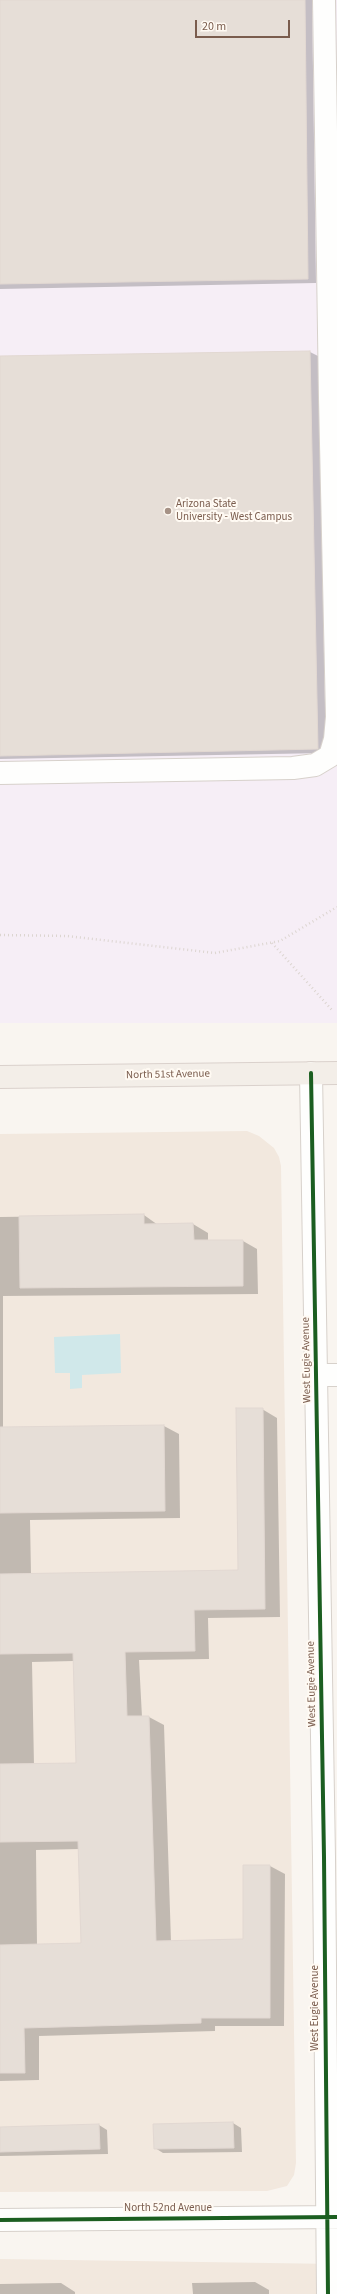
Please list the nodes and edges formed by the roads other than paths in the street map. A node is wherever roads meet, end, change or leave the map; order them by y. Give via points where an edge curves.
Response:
1 (324, 0) edge
2 (0, 773) edge
3 (312, 1073) junction
4 (337, 1073) edge
5 (0, 1077) edge
6 (316, 1375) junction
7 (337, 1375) edge
8 (332, 2217) edge
9 (0, 2220) edge
10 (328, 2294) edge

1 - 2 street via 337,717 330,756 314,765 293,768
3 - 4 main road, North 51st Avenue
3 - 5 main road, North 51st Avenue
3 - 6 street, West Eugie Avenue
6 - 7 street
6 - 8 street, West Eugie Avenue
8 - 9 street, North 52nd Avenue
8 - 10 street, West Eugie Avenue

